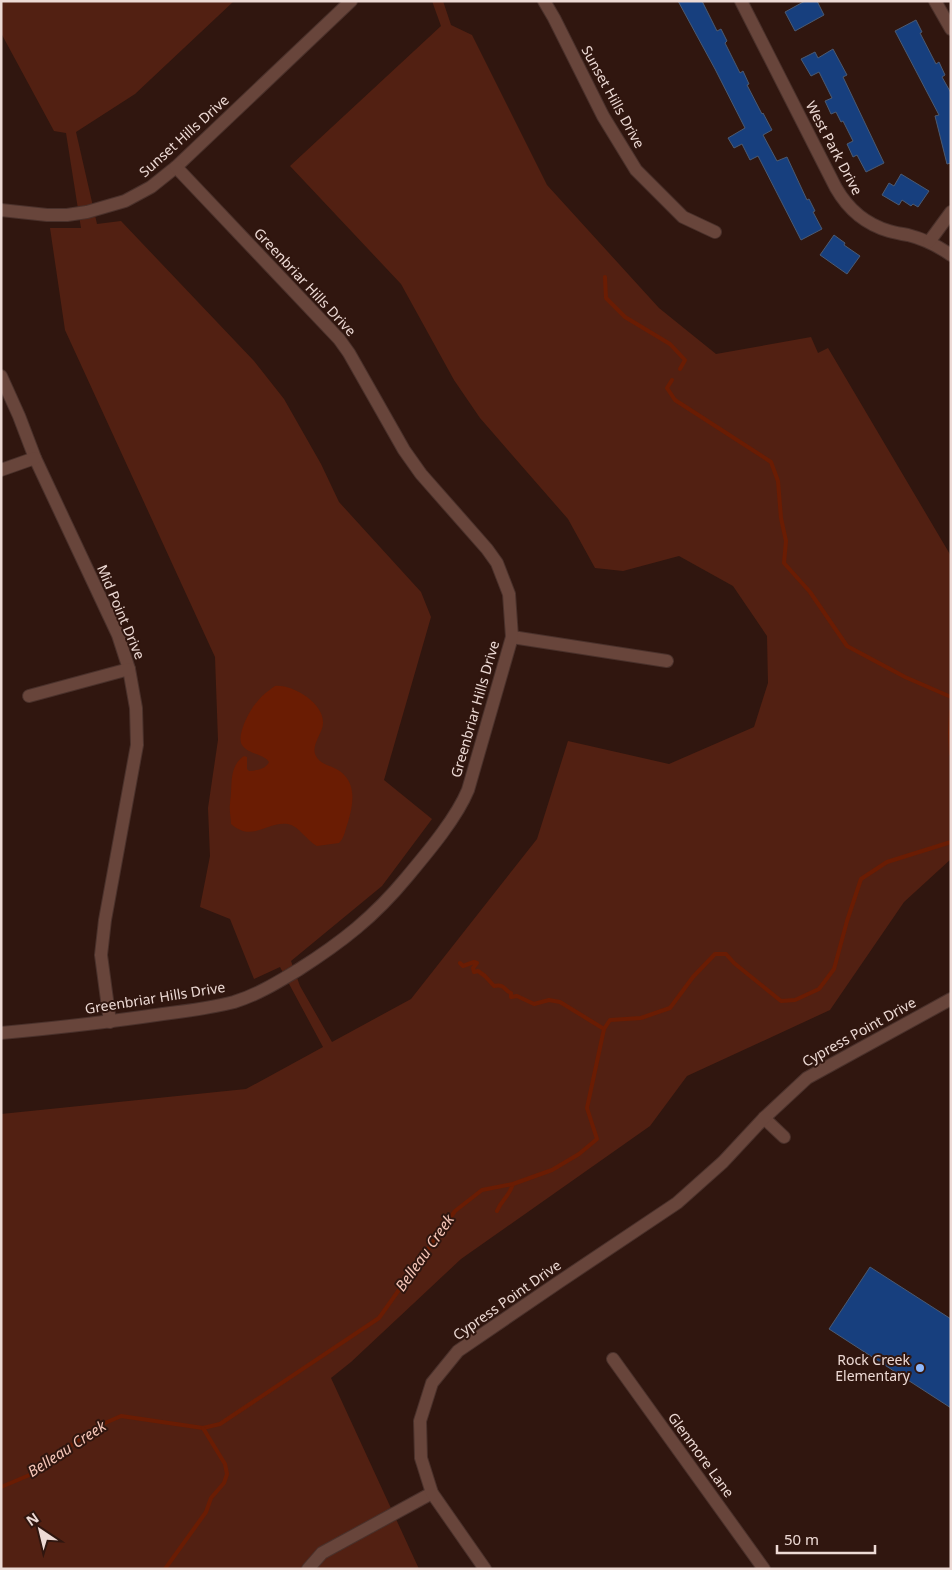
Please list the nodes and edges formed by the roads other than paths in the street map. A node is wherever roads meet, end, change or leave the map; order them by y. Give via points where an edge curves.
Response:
1 (351, 1) edge
2 (544, 1) edge
3 (742, 1) edge
4 (935, 1) edge
5 (951, 28) edge
6 (176, 167) junction
7 (1, 210) edge
8 (951, 212) edge
9 (715, 232) dead end
10 (929, 242) junction
11 (951, 255) edge
12 (1, 376) edge
13 (35, 458) junction
14 (1, 470) edge
15 (512, 637) junction
16 (667, 661) dead end
17 (129, 669) junction
18 (29, 696) dead end
19 (951, 999) edge
20 (110, 1022) junction
21 (1, 1033) edge
22 (764, 1118) junction
23 (784, 1137) dead end
24 (613, 1359) dead end
25 (432, 1493) junction
26 (308, 1569) edge
27 (485, 1569) edge
28 (764, 1569) edge

1 - 6 street, Sunset Hills Drive
2 - 9 street, Sunset Hills Drive via 603,116 636,170 682,217
3 - 10 street, West Park Drive via 850,209 876,226
4 - 5 street
6 - 7 street, Sunset Hills Drive via 151,187 125,201 87,212 47,215
6 - 15 street, Greenbriar Hills Drive via 339,339 413,462 496,562 509,594
8 - 10 street
10 - 11 street, West Park Drive
12 - 13 street, Mid Point Drive
13 - 14 street
13 - 17 street, Mid Point Drive via 118,635
15 - 16 street
15 - 20 street, Greenbriar Hills Drive via 461,806 416,866 369,919 330,950 254,994 216,1006
17 - 18 street
17 - 20 street, Mid Point Drive via 136,708 137,745 101,955
19 - 22 street, Cypress Point Drive via 807,1078
20 - 21 street, Greenbriar Hills Drive
22 - 23 street
22 - 25 street, Cypress Point Drive via 723,1162 677,1203 458,1352 432,1383 420,1421 421,1458
24 - 28 street, Glenmore Lane
25 - 26 street via 322,1553
25 - 27 street, Cypress Point Drive

